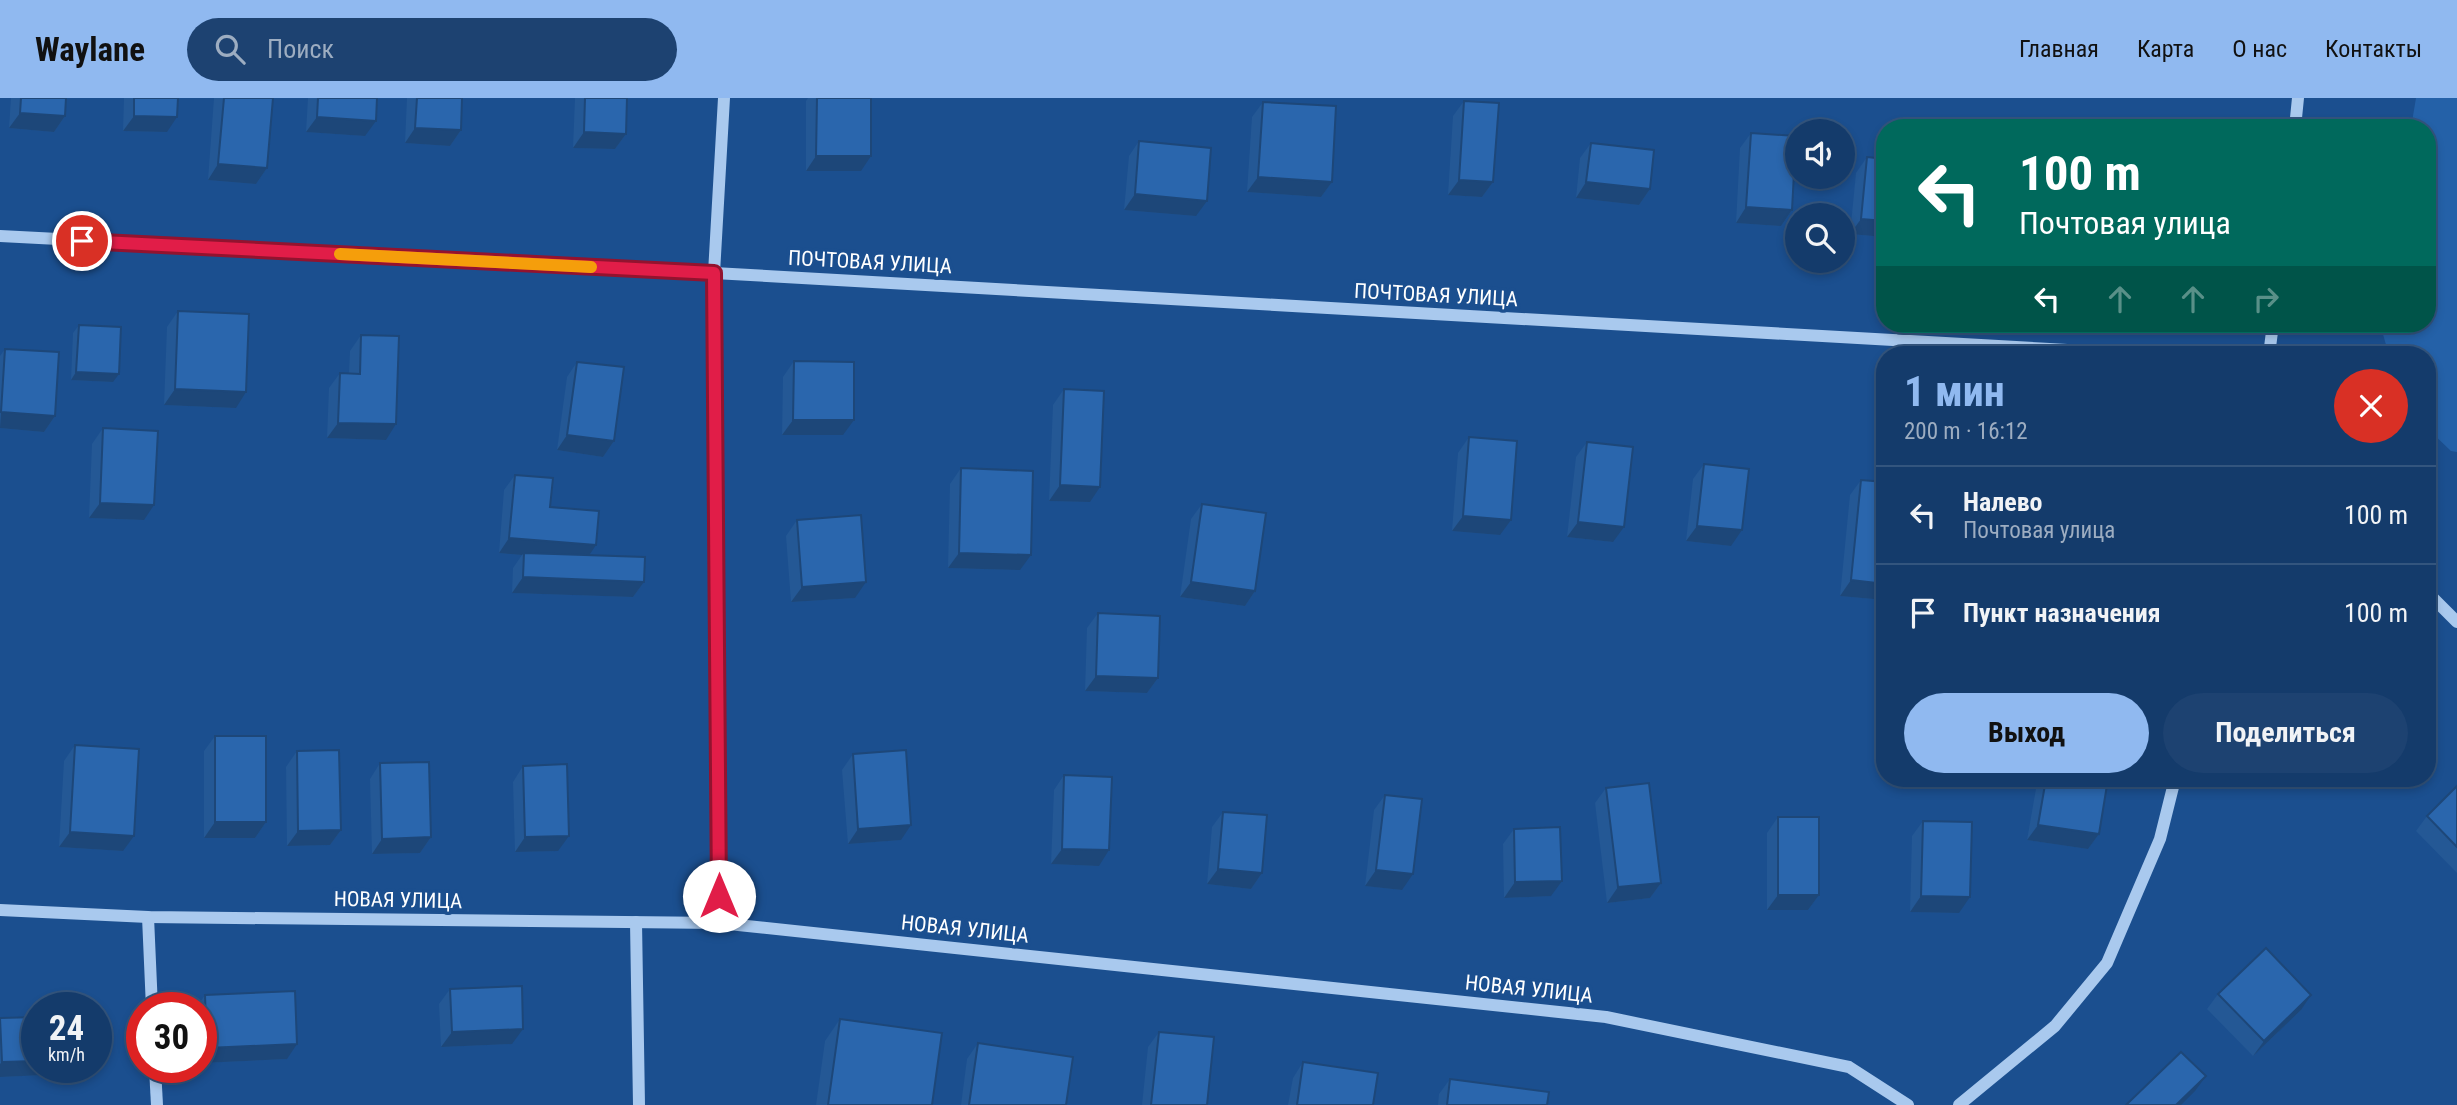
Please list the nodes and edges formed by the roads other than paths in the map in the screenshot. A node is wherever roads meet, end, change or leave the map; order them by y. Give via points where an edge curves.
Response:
1 (724, 98) edge
2 (2298, 98) edge
3 (2296, 119) edge
4 (0, 236) edge
5 (714, 273) junction
6 (1998, 346) edge
7 (2436, 601) edge
8 (2457, 622) edge
9 (2173, 787) edge
10 (0, 910) edge
11 (148, 917) junction
12 (636, 922) junction
13 (719, 923) junction
14 (151, 992) edge
15 (156, 1083) edge
16 (157, 1105) edge
17 (639, 1105) edge
18 (1908, 1105) edge
19 (1959, 1105) edge

1 - 5 street
2 - 3 street
4 - 5 street, ПОЧТОВАЯ УЛИЦА
5 - 6 street, ПОЧТОВАЯ УЛИЦА
5 - 13 street
7 - 8 street
9 - 19 street via 2160,839 2107,963 2055,1026
10 - 11 street, НОВАЯ УЛИЦА
11 - 12 street, НОВАЯ УЛИЦА
11 - 14 street
12 - 13 street, НОВАЯ УЛИЦА
12 - 17 street
13 - 18 street, НОВАЯ УЛИЦА via 1606,1017 1849,1067
15 - 16 street

